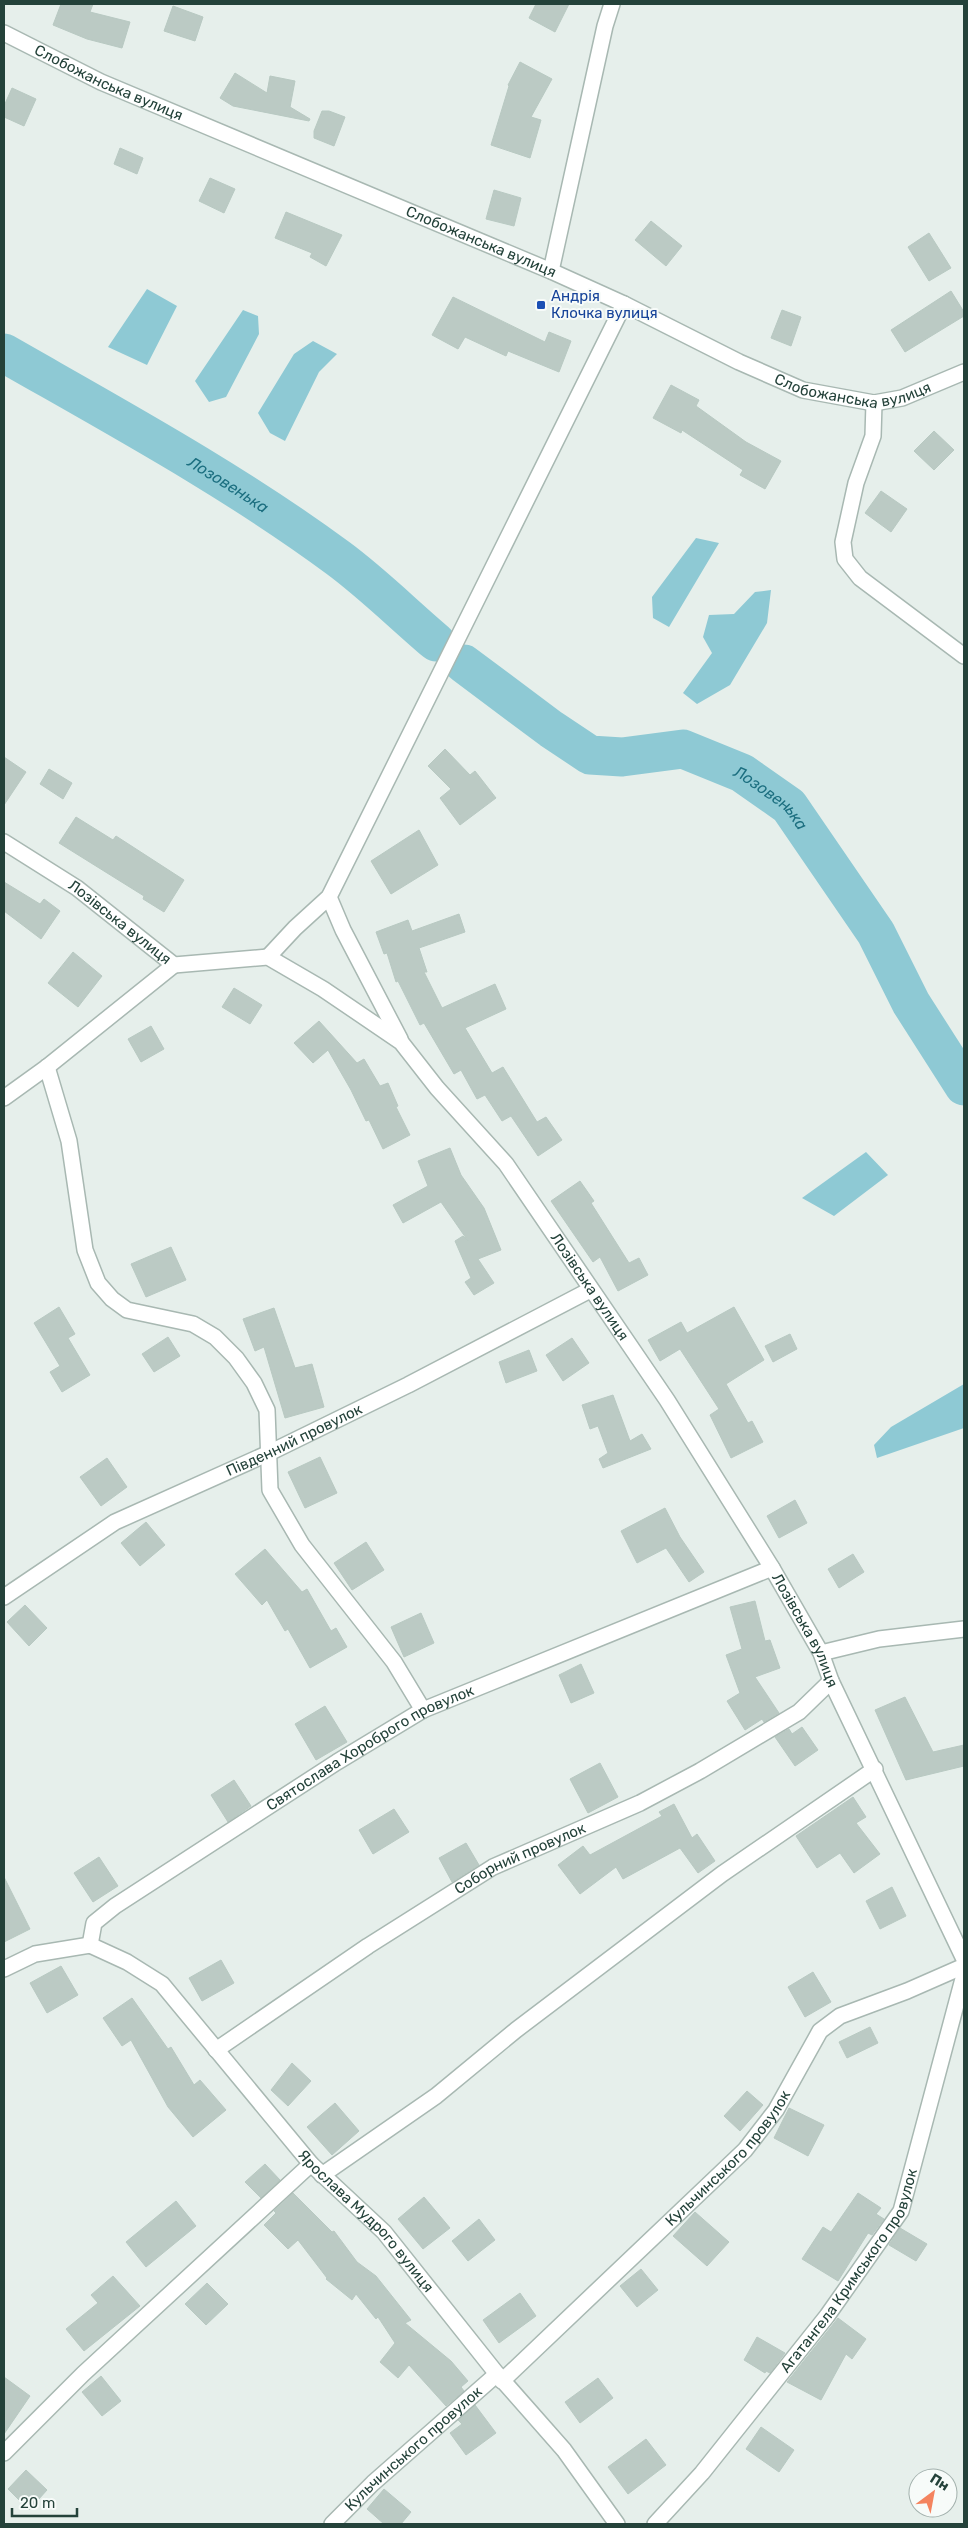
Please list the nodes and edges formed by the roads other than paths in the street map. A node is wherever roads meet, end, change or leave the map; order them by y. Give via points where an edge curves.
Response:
1 (612, 4) edge
2 (4, 33) edge
3 (551, 270) junction
4 (624, 304) junction
5 (964, 372) edge
6 (874, 403) junction
7 (964, 656) edge
8 (4, 842) edge
9 (329, 898) junction
10 (268, 957) junction
11 (174, 965) junction
12 (401, 1042) junction
13 (47, 1067) junction
14 (4, 1098) edge
15 (590, 1290) junction
16 (270, 1453) junction
17 (772, 1568) junction
18 (4, 1597) edge
19 (964, 1629) edge
20 (822, 1653) junction
21 (831, 1680) junction
22 (423, 1710) junction
23 (874, 1769) junction
24 (90, 1945) junction
25 (964, 1959) edge
26 (964, 1966) edge
27 (4, 1969) edge
28 (964, 1974) edge
29 (216, 2050) junction
30 (316, 2170) junction
31 (500, 2377) junction
32 (4, 2453) edge
33 (332, 2524) edge
34 (617, 2524) edge
35 (655, 2524) edge

1 - 3 street
2 - 3 street, Слобожанська вулиця via 101,82
3 - 4 street, Слобожанська вулиця
4 - 6 street, Слобожанська вулиця via 739,362 804,390
4 - 9 street
5 - 6 street, Слобожанська вулиця via 902,398
6 - 7 street via 872,436 856,483 843,542 845,558 860,578
8 - 11 street, Лозівська вулиця via 78,888
9 - 10 street
9 - 12 street
10 - 11 street, Лозівська вулиця
10 - 12 street, Лозівська вулиця via 323,989
11 - 13 street
12 - 15 street, Лозівська вулиця via 437,1088 506,1164
13 - 14 street
13 - 16 street via 68,1141 85,1250 98,1283 127,1310 193,1324 215,1337 254,1383 267,1410
15 - 16 street, Південний провулок
15 - 17 street, Лозівська вулиця via 667,1400
16 - 18 street, Південний провулок via 115,1522
16 - 22 street via 270,1490 302,1545 394,1662
17 - 20 street, Лозівська вулиця
17 - 22 street, Святослава Хороброго провулок
19 - 20 street via 879,1639
20 - 21 street, Лозівська вулиця
21 - 23 street, Лозівська вулиця
21 - 29 street, Соборний провулок via 799,1712 700,1770 640,1803 493,1867 368,1946
22 - 24 street, Святослава Хороброго провулок via 115,1906 94,1923
23 - 25 street, Лозівська вулиця
23 - 30 street via 722,1874 516,2030 436,2096
24 - 27 street via 35,1954
24 - 29 street, Ярослава Мудрого вулиця via 127,1962 162,1984
26 - 31 street, Кульчинського провулок via 840,2016 820,2031 776,2110 745,2150
28 - 35 street, Агатангела Кримського провулок via 901,2211 827,2316 702,2473
29 - 30 street, Ярослава Мудрого вулиця
30 - 31 street, Ярослава Мудрого вулиця via 384,2232
30 - 32 street via 83,2374
31 - 33 street, Кульчинського провулок via 372,2483
31 - 34 street, Ярослава Мудрого вулиця via 564,2450

